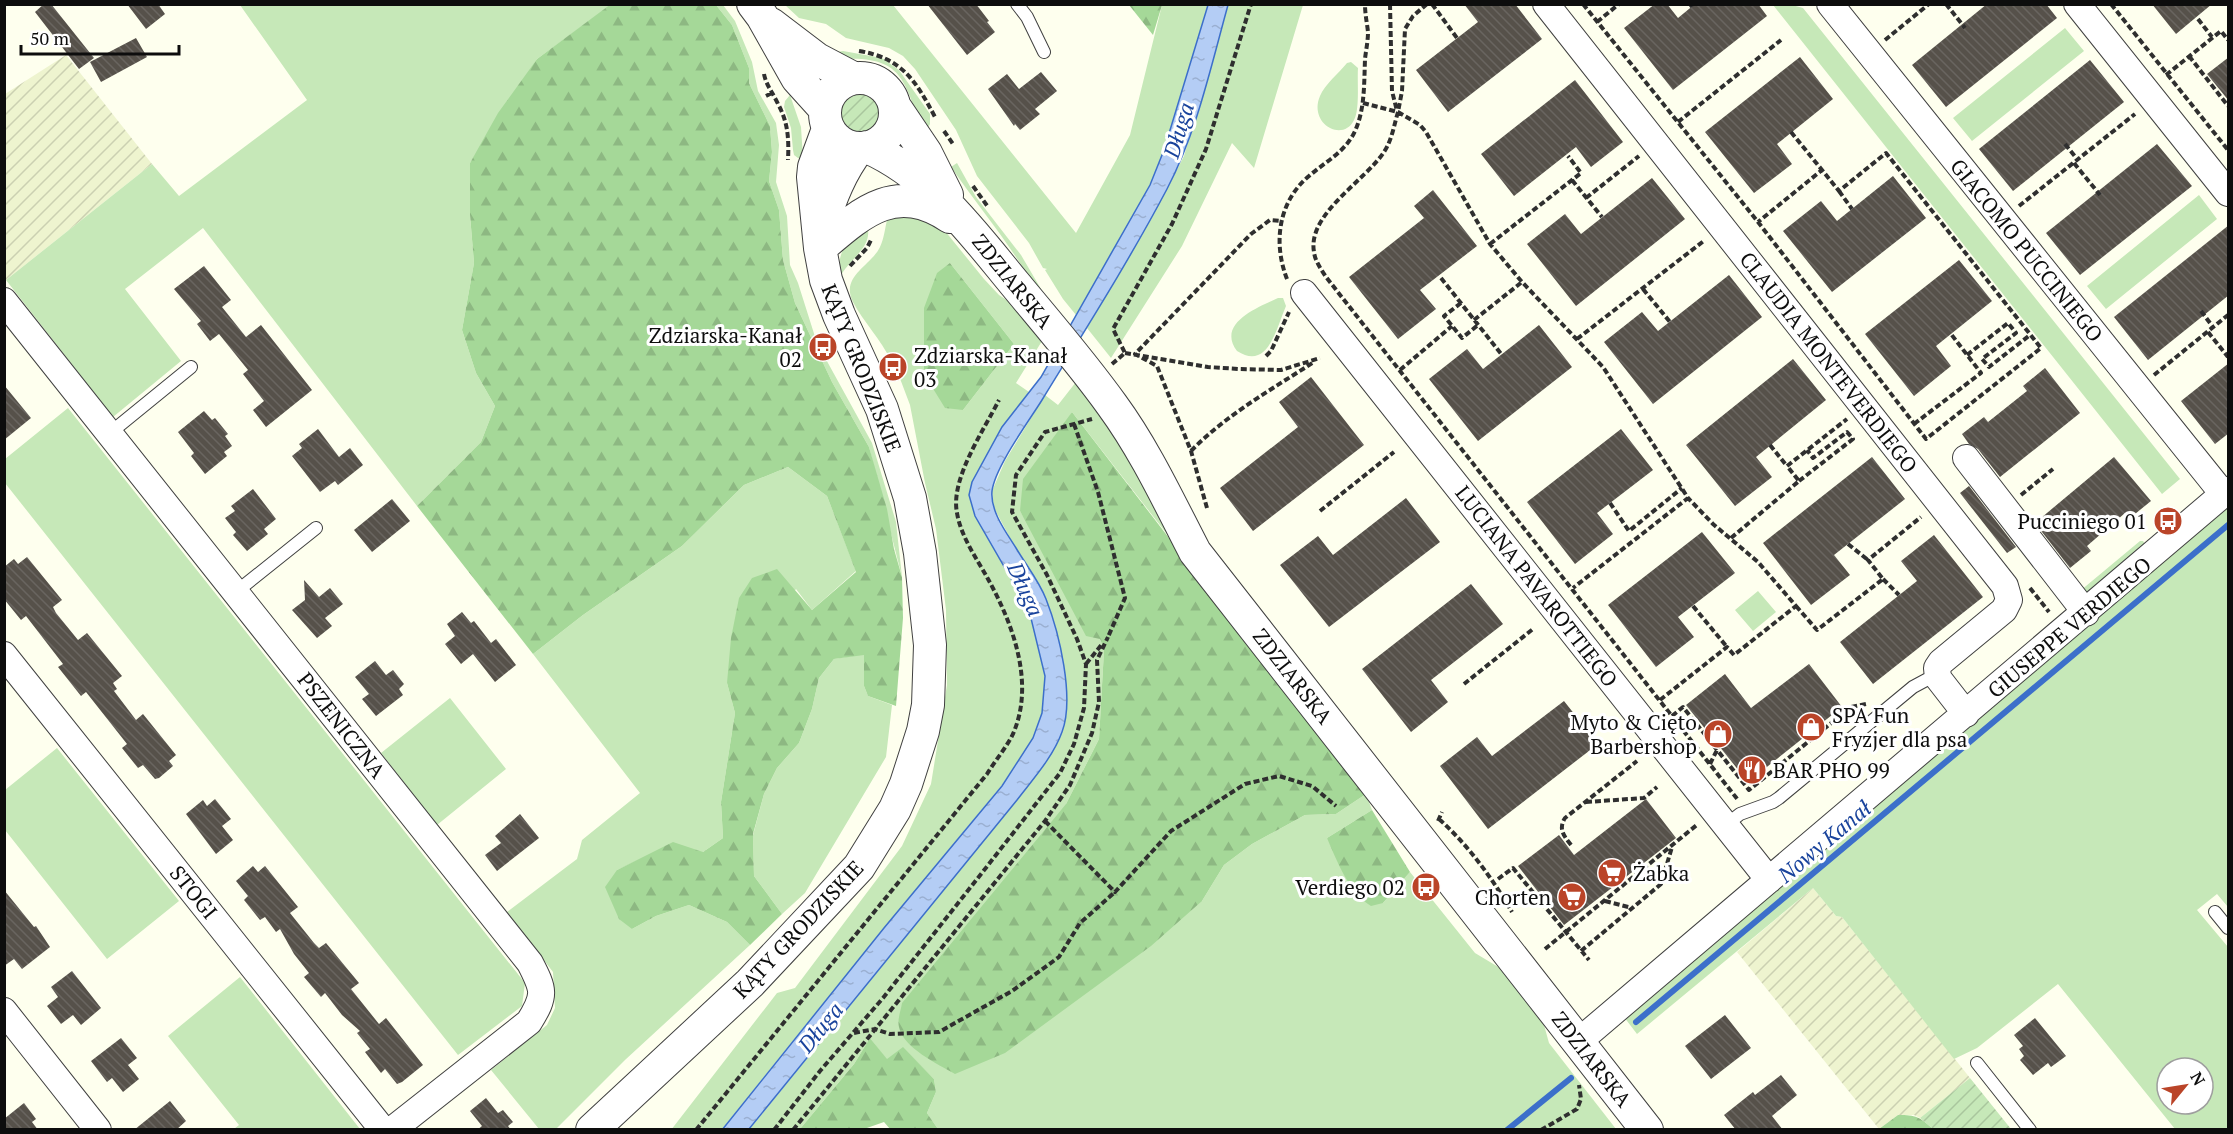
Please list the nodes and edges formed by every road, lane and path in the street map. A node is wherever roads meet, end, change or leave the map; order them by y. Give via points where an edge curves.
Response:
1 (1017, 4) edge
2 (1251, 4) edge
3 (1365, 4) edge
4 (1390, 4) edge
5 (1427, 4) edge
6 (1432, 4) edge
7 (1546, 4) edge
8 (1583, 4) edge
9 (1619, 4) edge
10 (1830, 4) edge
11 (1929, 4) edge
12 (1946, 4) edge
13 (2077, 4) edge
14 (2111, 4) edge
15 (757, 10) edge
16 (2198, 19) dead end
17 (1597, 22) junction
18 (1965, 28) dead end
19 (2212, 37) junction
20 (1457, 38) dead end
21 (1781, 40) dead end
22 (2229, 40) edge
23 (1883, 41) dead end
24 (1044, 52) dead end
25 (2189, 56) junction
26 (2167, 73) junction
27 (853, 78) junction
28 (784, 86) junction
29 (2142, 101) junction
30 (1363, 103) junction
31 (2229, 106) edge
32 (895, 107) junction
33 (1398, 112) junction
34 (826, 119) junction
35 (1677, 122) junction
36 (1791, 132) dead end
37 (2065, 144) dead end
38 (863, 148) junction
39 (2229, 150) edge
40 (1568, 156) dead end
41 (1639, 156) dead end
42 (2076, 161) junction
43 (801, 164) junction
44 (1822, 170) junction
45 (1572, 180) junction
46 (1839, 191) junction
47 (2229, 193) edge
48 (2100, 195) dead end
49 (1586, 198) junction
50 (1852, 209) dead end
51 (2016, 209) dead end
52 (1602, 217) dead end
53 (1281, 220) junction
54 (964, 221) junction
55 (1758, 222) junction
56 (872, 232) dead end
57 (820, 240) junction
58 (1706, 240) dead end
59 (1490, 244) junction
60 (1441, 278) dead end
61 (1522, 282) junction
62 (1643, 289) junction
63 (1296, 294) junction
64 (832, 298) junction
65 (4, 301) edge
66 (1461, 303) junction
67 (2201, 311) dead end
68 (2229, 315) edge
69 (1474, 320) junction
70 (1670, 322) dead end
71 (1478, 325) junction
72 (1452, 326) junction
73 (2213, 328) junction
74 (2208, 332) junction
75 (1951, 333) dead end
76 (2030, 335) junction
77 (1577, 339) junction
78 (1125, 353) junction
79 (1136, 354) junction
80 (1502, 355) dead end
81 (1967, 355) junction
82 (1266, 356) dead end
83 (2229, 357) edge
84 (191, 367) dead end
85 (1098, 367) junction
86 (1400, 370) junction
87 (2152, 377) dead end
88 (1113, 406) junction
89 (1856, 412) dead end
90 (1074, 424) junction
91 (1914, 424) junction
92 (110, 433) junction
93 (1770, 445) dead end
94 (1807, 450) junction
95 (1191, 451) junction
96 (1394, 453) dead end
97 (1966, 458) dead end
98 (1787, 466) junction
99 (2053, 469) dead end
100 (1799, 482) junction
101 (1682, 488) junction
102 (2030, 488) dead end
103 (2226, 492) edge
104 (1688, 498) junction
105 (1610, 503) dead end
106 (1207, 508) dead end
107 (1320, 511) dead end
108 (1922, 516) dead end
109 (316, 528) dead end
110 (1629, 531) junction
111 (1731, 538) junction
112 (1635, 540) junction
113 (1848, 544) dead end
114 (1868, 560) junction
115 (1883, 579) junction
116 (1573, 588) junction
117 (236, 592) junction
118 (1899, 595) dead end
119 (1693, 606) dead end
120 (1796, 606) junction
121 (2086, 613) junction
122 (1533, 629) dead end
123 (1108, 637) junction
124 (1727, 647) junction
125 (4, 655) edge
126 (1086, 664) junction
127 (1938, 678) junction
128 (1464, 684) dead end
129 (1660, 700) junction
130 (1881, 713) junction
131 (1966, 714) junction
132 (1672, 716) junction
133 (1718, 748) junction
134 (1636, 761) dead end
135 (1710, 764) junction
136 (1658, 787) dead end
137 (1585, 802) junction
138 (1336, 806) dead end
139 (1747, 811) junction
140 (1045, 821) junction
141 (1714, 823) junction
142 (1673, 844) junction
143 (1571, 845) dead end
144 (1498, 879) dead end
145 (1769, 880) junction
146 (1115, 892) junction
147 (1604, 901) junction
148 (1632, 908) junction
149 (2215, 912) dead end
150 (2229, 928) edge
151 (1566, 933) junction
152 (1545, 949) dead end
153 (1581, 951) junction
154 (1589, 960) dead end
155 (4, 1011) edge
156 (875, 1029) junction
157 (852, 1034) junction
158 (1578, 1042) junction
159 (1977, 1063) dead end
160 (1573, 1079) dead end
161 (98, 1130) edge
162 (383, 1130) edge
163 (392, 1130) edge
164 (592, 1130) edge
165 (774, 1130) edge
166 (793, 1130) edge
167 (1542, 1130) edge
168 (1647, 1130) edge
169 (2030, 1130) edge

1 - 24 lane
2 - 78 path via 1206,149 1172,224 1113,329
3 - 30 path via 1368,34
4 - 33 path via 1392,91
5 - 33 path via 1405,29
6 - 20 path
7 - 127 street, CLAUDIA MONTEVERDIEGO via 2005,586 2009,600 2004,610 1941,662
8 - 17 path
9 - 17 path
10 - 103 street, GIACOMO PUCCINIEGO
11 - 23 path
12 - 18 path
13 - 29 street
14 - 26 path
15 - 27 street via 817,59
15 - 28 street
16 - 19 path
17 - 35 path
19 - 22 path via 2221,31
19 - 25 path
21 - 35 path
25 - 26 path
25 - 31 path
26 - 29 path
26 - 39 path
27 - 32 street via 864,77 884,87
27 - 34 street via 842,82 827,98
28 - 34 street
28 - 43 path via 787,125
28 - 43 street via 809,120
29 - 42 path
29 - 47 street
30 - 33 path
30 - 53 path via 1353,135 1343,150 1300,184
32 - 38 street via 892,128 885,137
32 - 54 street, ZDZIARSKA
33 - 59 path via 1426,132
33 - 86 path via 1385,151 1332,205 1313,239 1316,260 1326,277
34 - 38 street via 841,143
34 - 43 street, KĄTY GRODZISKIE
35 - 55 path
36 - 44 path
37 - 42 path
38 - 54 street, ZDZIARSKA via 909,170
38 - 57 street, KĄTY GRODZISKIE via 847,165 831,195
40 - 45 path via 1581,172
41 - 49 path
42 - 48 path
42 - 51 path
43 - 57 street, KĄTY GRODZISKIE via 813,177
44 - 46 path
44 - 55 path
45 - 49 path
45 - 59 path
46 - 50 path
46 - 76 path via 1886,153
49 - 52 path
53 - 63 path via 1279,253
53 - 79 path via 1270,220 1251,234
54 - 57 street via 923,204 898,202 865,211
54 - 85 street, ZDZIARSKA via 1047,324
55 - 91 path
56 - 64 path via 870,243 848,268
57 - 64 street, KĄTY GRODZISKIE
58 - 62 path
59 - 61 path
60 - 66 path
61 - 69 path
61 - 77 path
62 - 70 path
62 - 77 path
63 - 82 path
63 - 141 street, LUCIANA PAVAROTTIEGO
64 - 164 street, KĄTY GRODZISKIE via 890,431 910,498 927,614 930,680 916,756 895,809 859,867 750,983
65 - 92 street, PSZENICZNA
66 - 69 path
66 - 72 path via 1444,316
67 - 73 path
68 - 73 path
69 - 71 path
71 - 72 path via 1462,338
71 - 80 path
72 - 86 path
73 - 74 path
74 - 83 path
74 - 87 path
75 - 81 path
76 - 81 path via 1989,367 1982,359 2016,333 2008,323
76 - 91 path via 2041,348 1926,439
77 - 101 path via 1603,367
78 - 79 path
78 - 85 path
79 - 95 path via 1157,366
79 - 95 path via 1208,367 1281,370 1320,358 1236,413
81 - 91 path via 1981,373
84 - 92 lane
85 - 88 street, ZDZIARSKA
86 - 116 path
88 - 90 path via 1093,419
88 - 158 street, ZDZIARSKA via 1195,552
89 - 94 path
90 - 123 path via 1098,492 1125,598
90 - 126 path via 1045,432 1016,475 1012,512 1047,575
92 - 117 street, PSZENICZNA
93 - 98 path
94 - 98 path
94 - 100 path via 1813,458 1847,432 1853,439
95 - 106 path
96 - 107 path
97 - 121 street
98 - 100 path
99 - 102 path
100 - 111 path
101 - 104 path
101 - 110 path
103 - 121 street, GIUSEPPE VERDIEGO
104 - 111 path
104 - 112 path
105 - 110 path
108 - 114 path
109 - 117 lane
110 - 112 path
111 - 120 path
112 - 116 path
113 - 114 path
114 - 115 path
115 - 118 path
115 - 120 path via 1817,630
116 - 129 path
117 - 163 street, PSZENICZNA via 530,963 541,984 541,1003 529,1022
119 - 124 path
120 - 124 path via 1734,655
121 - 131 street, GIUSEPPE VERDIEGO
122 - 128 path
123 - 126 path
123 - 140 path via 1097,660 1099,702 1092,734 1070,785
124 - 129 path
125 - 162 street, STOGI
126 - 157 path via 1084,708 1074,744 1060,773
127 - 130 lane via 1920,682
127 - 131 street
129 - 132 path
130 - 133 path via 1874,704 1851,707 1749,790
130 - 139 lane via 1779,798
131 - 145 street, GIUSEPPE VERDIEGO
132 - 133 path via 1683,707
132 - 135 path
133 - 135 path
134 - 137 path
135 - 139 path
136 - 137 path via 1644,798
137 - 143 path via 1562,823 1563,834
138 - 146 path via 1312,786 1279,776 1245,784 1172,831
139 - 141 lane
140 - 146 path
140 - 156 path
141 - 142 path
141 - 145 street, LUCIANA PAVAROTTIEGO
142 - 147 path
142 - 148 path via 1661,884
144 - 151 path via 1514,868
145 - 158 street, GIUSEPPE VERDIEGO
146 - 156 path via 1080,923 1059,957 1012,991 939,1032 890,1034
147 - 148 path
147 - 151 path
148 - 153 path
149 - 150 lane
151 - 152 path
151 - 153 path
153 - 154 path
155 - 161 street
156 - 157 path
156 - 166 path
157 - 165 path
158 - 168 street, ZDZIARSKA
159 - 169 lane
160 - 167 path via 1579,1085 1581,1099 1577,1109

